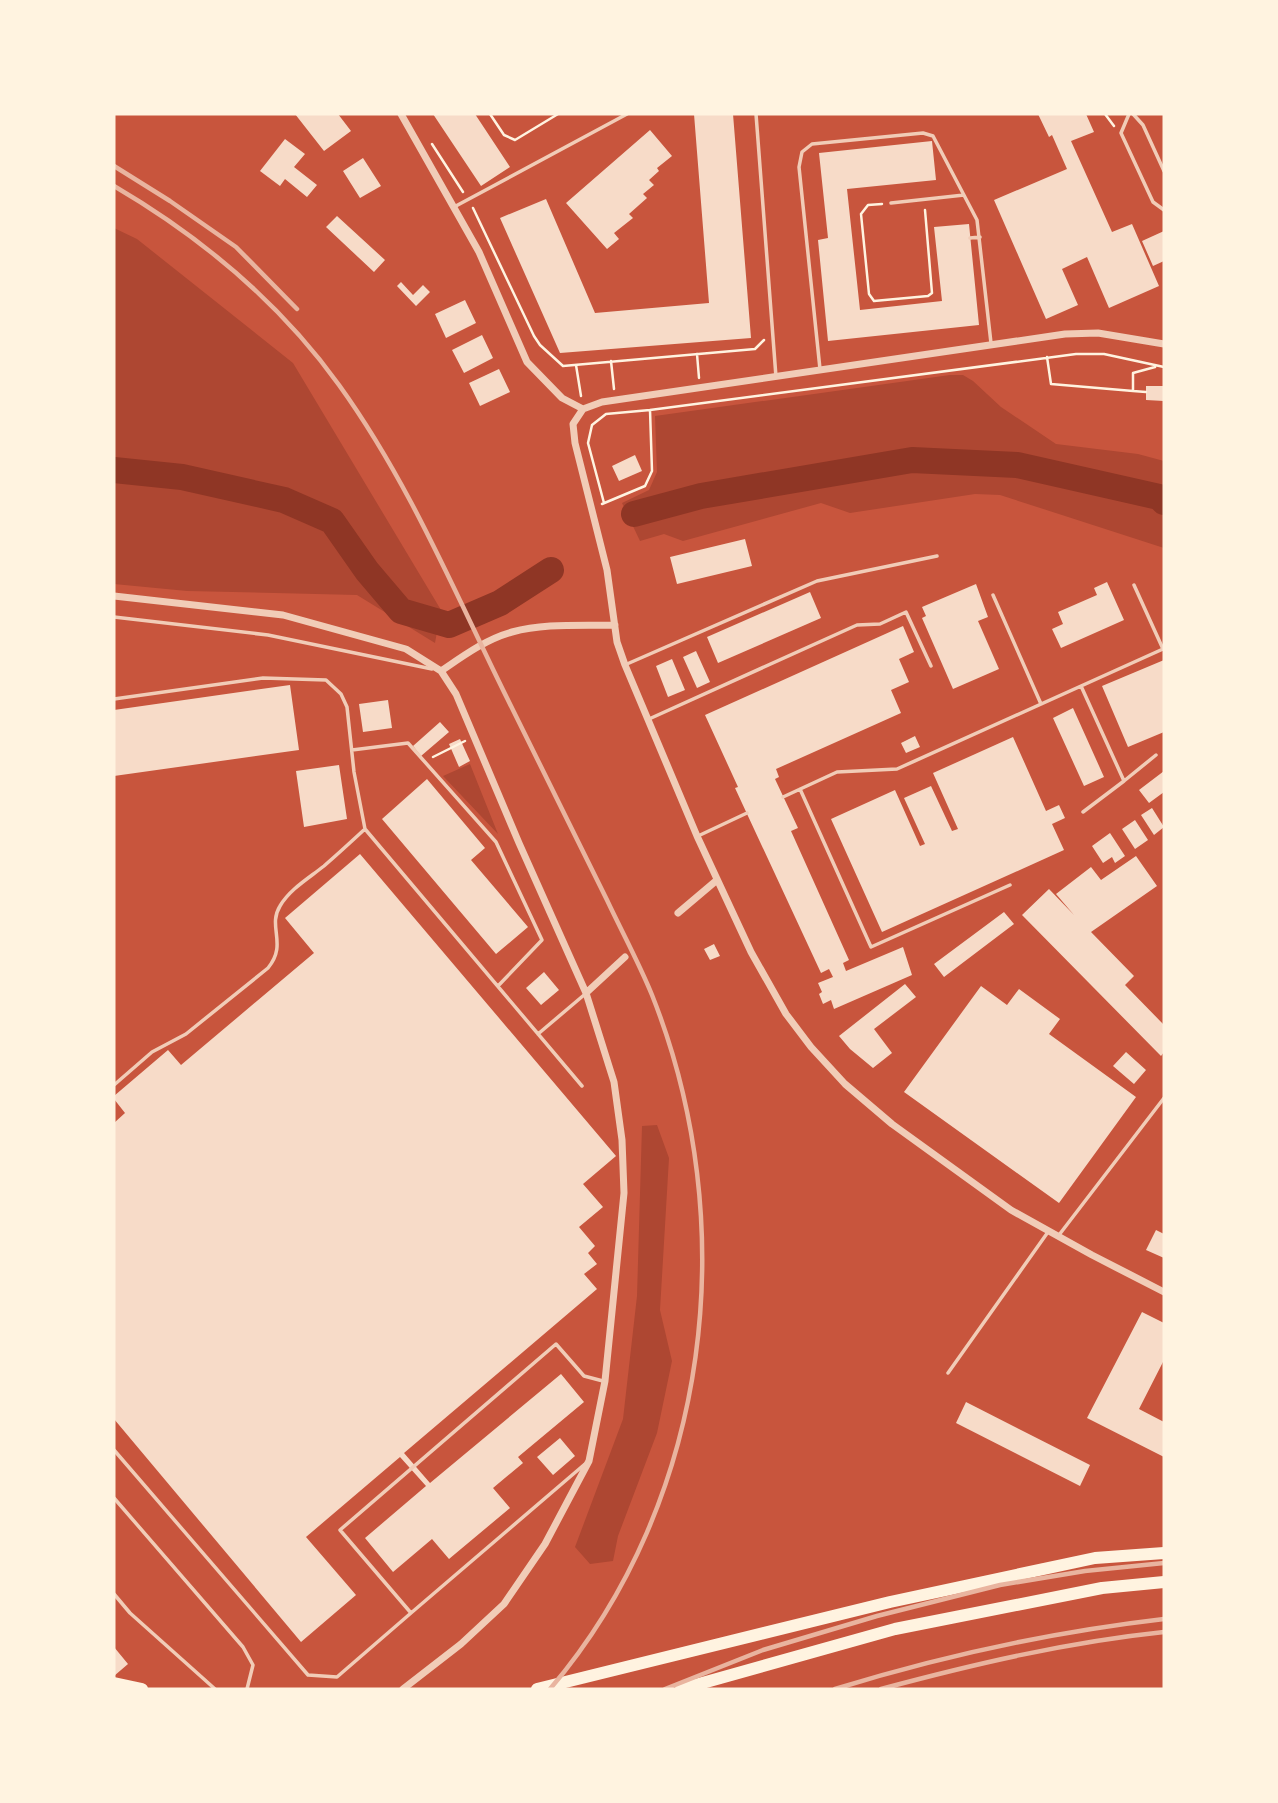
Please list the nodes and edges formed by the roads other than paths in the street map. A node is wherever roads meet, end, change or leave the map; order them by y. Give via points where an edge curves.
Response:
1 (401, 114) edge
2 (628, 114) edge
3 (756, 114) edge
4 (1131, 114) edge
5 (1164, 171) edge
6 (964, 195) junction
7 (891, 203) road end
8 (454, 207) junction
9 (1164, 210) edge
10 (980, 237) junction
11 (970, 239) dead end
12 (1164, 344) edge
13 (991, 346) junction
14 (821, 371) junction
15 (776, 378) junction
16 (583, 409) junction
17 (937, 556) dead end
18 (1134, 585) dead end
19 (993, 595) dead end
20 (114, 596) edge
21 (114, 617) edge
22 (615, 625) junction
23 (625, 665) junction
24 (931, 666) dead end
25 (441, 671) junction
26 (1081, 686) junction
27 (114, 699) edge
28 (1041, 704) junction
29 (647, 720) junction
30 (352, 750) junction
31 (1156, 755) dead end
32 (1124, 781) junction
33 (800, 789) junction
34 (783, 797) dead end
35 (747, 813) dead end
36 (1083, 813) dead end
37 (365, 829) junction
38 (697, 836) junction
39 (717, 880) junction
40 (1010, 885) dead end
41 (678, 913) dead end
42 (625, 957) dead end
43 (498, 986) junction
44 (586, 993) junction
45 (538, 1034) junction
46 (114, 1085) edge
47 (582, 1086) dead end
48 (1164, 1098) edge
49 (1048, 1231) junction
50 (1058, 1236) junction
51 (1164, 1292) edge
52 (948, 1373) dead end
53 (605, 1381) junction
54 (114, 1450) edge
55 (589, 1461) junction
56 (114, 1498) edge
57 (1164, 1553) edge
58 (1164, 1582) edge
59 (114, 1594) edge
60 (411, 1613) junction
61 (114, 1683) edge
62 (142, 1689) edge
63 (215, 1689) edge
64 (247, 1689) edge
65 (403, 1689) edge
66 (537, 1689) edge
67 (681, 1689) edge

1 - 8 street
2 - 8 lane
3 - 15 lane
4 - 5 lane via 1143,125
4 - 9 lane via 1121,133 1153,202
6 - 7 lane
6 - 10 lane
6 - 14 lane via 928,133 813,144 802,152 799,167
8 - 16 street via 527,362 562,398
10 - 11 lane
10 - 13 lane
12 - 13 street via 1098,333
13 - 14 street
14 - 15 street
15 - 16 street via 614,400
16 - 22 street via 573,424 575,443 607,570
17 - 23 lane via 817,581
18 - 26 lane via 1163,649
19 - 28 lane
20 - 25 street via 283,615 406,649
21 - 25 lane via 268,635
22 - 23 street
22 - 25 street via 549,625 509,632
23 - 29 street
24 - 29 lane via 906,612 880,624 857,625
25 - 44 street via 456,694
26 - 28 lane
26 - 32 lane
27 - 30 lane via 263,678 326,680 348,707
28 - 33 lane via 897,769 837,772
29 - 38 street
30 - 37 lane
30 - 43 lane via 408,743 496,842 542,940
31 - 32 lane
32 - 36 lane
33 - 34 lane
33 - 40 lane via 871,947
35 - 38 lane
37 - 43 lane
37 - 46 lane via 279,908 279,947 268,968
38 - 39 street
39 - 41 street
39 - 49 street via 751,952 811,1048 892,1124 1011,1210
42 - 44 street
43 - 45 lane
44 - 45 lane
44 - 53 street via 614,1082 622,1140 624,1193
45 - 47 lane
48 - 50 lane
49 - 50 street
49 - 52 lane
50 - 51 street
53 - 55 street
53 - 60 lane via 584,1376 556,1344 340,1530
54 - 60 lane via 308,1675 337,1677
55 - 60 lane
55 - 65 street via 545,1544 504,1604
56 - 64 lane via 243,1647 253,1665
57 - 66 main road via 1095,1558 904,1599
58 - 67 main road via 1102,1588 895,1629
59 - 63 lane
61 - 62 main road

